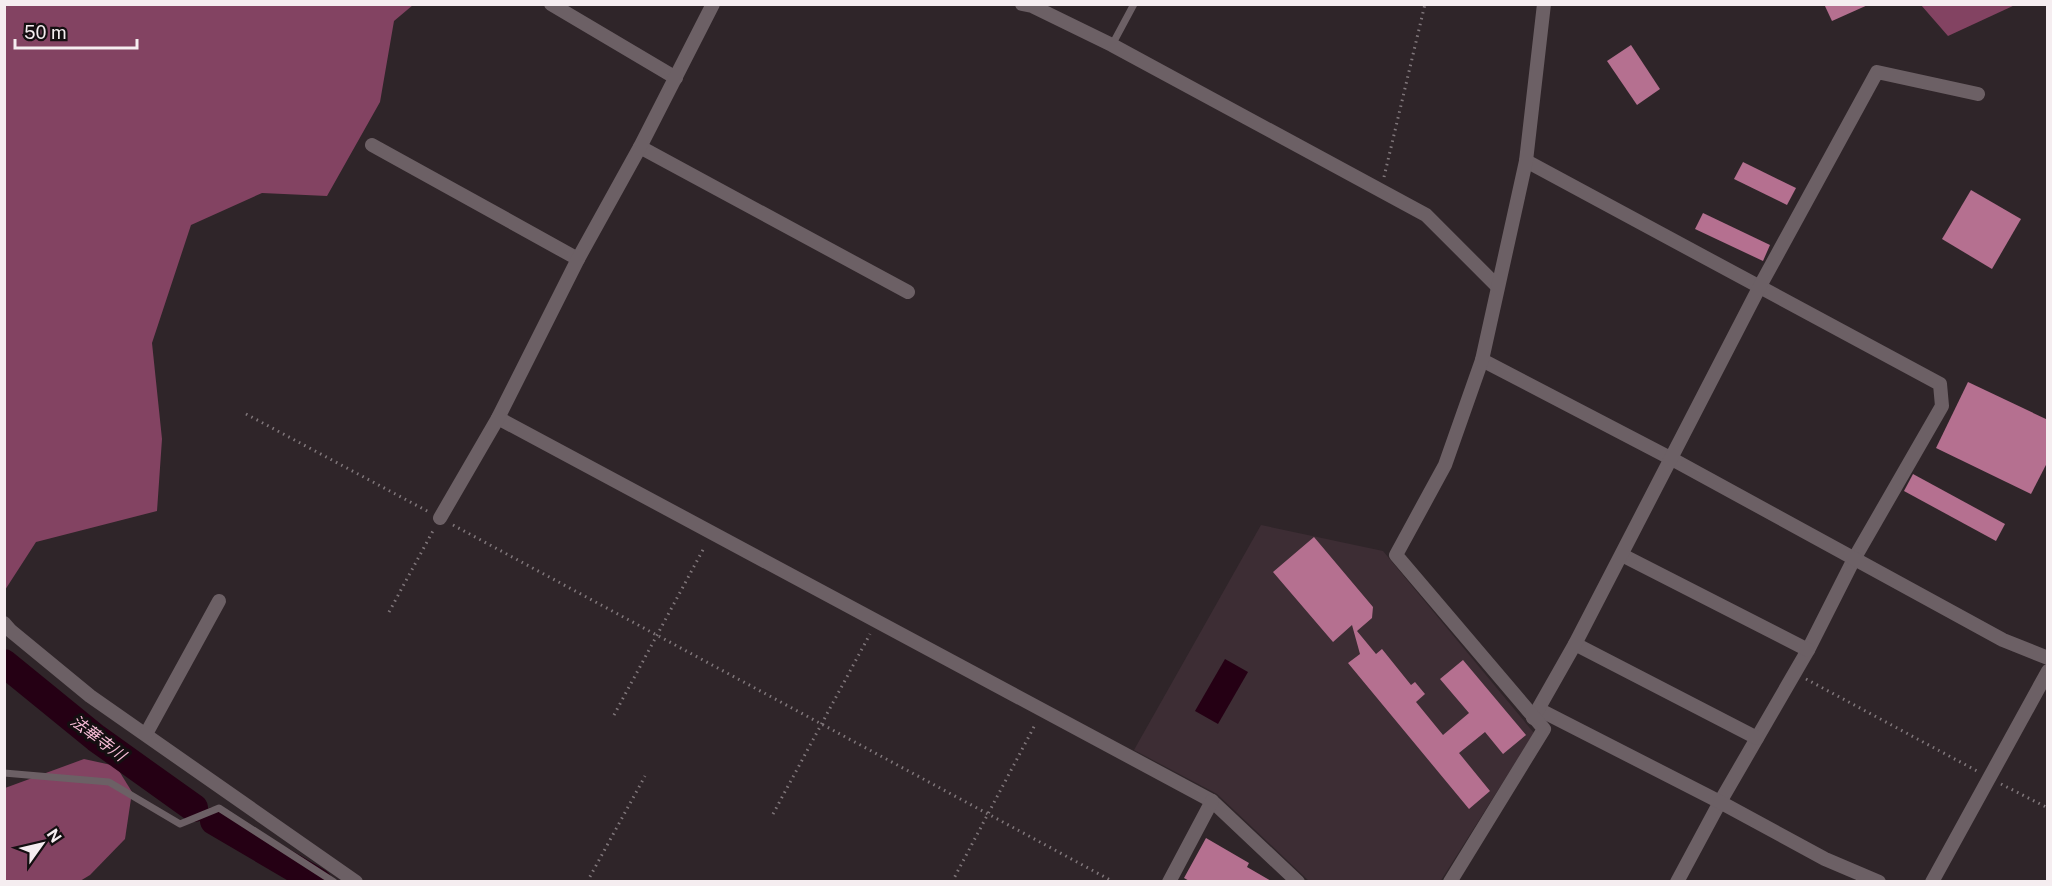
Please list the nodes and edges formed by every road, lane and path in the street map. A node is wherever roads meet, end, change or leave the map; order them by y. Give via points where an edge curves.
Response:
1 (551, 4) edge
2 (714, 4) edge
3 (1022, 4) edge
4 (1134, 4) edge
5 (1425, 4) edge
6 (1544, 4) edge
7 (1112, 45) junction
8 (676, 78) junction
9 (1978, 94) dead end
10 (372, 145) dead end
11 (640, 147) junction
12 (1526, 161) junction
13 (1380, 190) junction
14 (578, 259) junction
15 (1497, 286) junction
16 (1760, 286) junction
17 (908, 292) dead end
18 (1482, 360) junction
19 (246, 414) dead end
20 (498, 418) junction
21 (1672, 459) junction
22 (440, 518) junction
23 (711, 533) junction
24 (1622, 555) junction
25 (1854, 559) junction
26 (219, 601) dead end
27 (389, 612) dead end
28 (876, 621) junction
29 (4, 623) edge
30 (657, 634) junction
31 (1575, 644) junction
32 (1808, 650) junction
33 (2048, 658) edge
34 (2048, 670) edge
35 (1795, 673) junction
36 (1043, 710) junction
37 (1537, 714) junction
38 (614, 715) dead end
39 (822, 723) junction
40 (146, 734) junction
41 (1757, 738) junction
42 (4, 773) edge
43 (645, 776) dead end
44 (1988, 777) junction
45 (1212, 801) junction
46 (1720, 802) junction
47 (2048, 808) edge
48 (988, 813) junction
49 (773, 814) dead end
50 (334, 882) edge
51 (356, 882) edge
52 (586, 882) edge
53 (952, 882) edge
54 (1114, 882) edge
55 (1168, 882) edge
56 (1298, 882) edge
57 (1450, 882) edge
58 (1677, 882) edge
59 (1879, 882) edge
60 (1932, 882) edge

1 - 8 street
2 - 8 street
3 - 7 street
4 - 7 lane
5 - 13 path
6 - 12 street
7 - 13 street
8 - 11 street
9 - 16 street via 1877,72
10 - 14 street
11 - 14 street
11 - 17 street
12 - 15 street
12 - 16 street
13 - 15 street via 1426,215
14 - 20 street
15 - 18 street
16 - 21 street
16 - 25 street via 1940,384 1942,406
18 - 21 street
18 - 37 street via 1445,465 1396,555
19 - 22 path
20 - 22 street
20 - 23 street
21 - 24 street
21 - 25 street
22 - 27 path
22 - 30 path
23 - 28 street
23 - 30 path
24 - 31 street
24 - 32 street
25 - 32 street
25 - 33 street via 2003,640
26 - 40 street
28 - 36 street
28 - 39 path
29 - 40 street via 90,696
30 - 38 path
30 - 39 path
31 - 37 street
31 - 41 street
32 - 35 street
34 - 44 street
35 - 41 street
35 - 44 path
36 - 45 street
36 - 48 path
37 - 46 street
37 - 57 street via 1544,729
39 - 48 path
39 - 49 path
40 - 51 street
41 - 46 street
42 - 50 lane via 109,782 180,824 219,808
43 - 52 path
44 - 47 path
44 - 60 street
45 - 55 street
45 - 56 street
46 - 58 street
46 - 59 street via 1825,859
48 - 53 path
48 - 54 path

